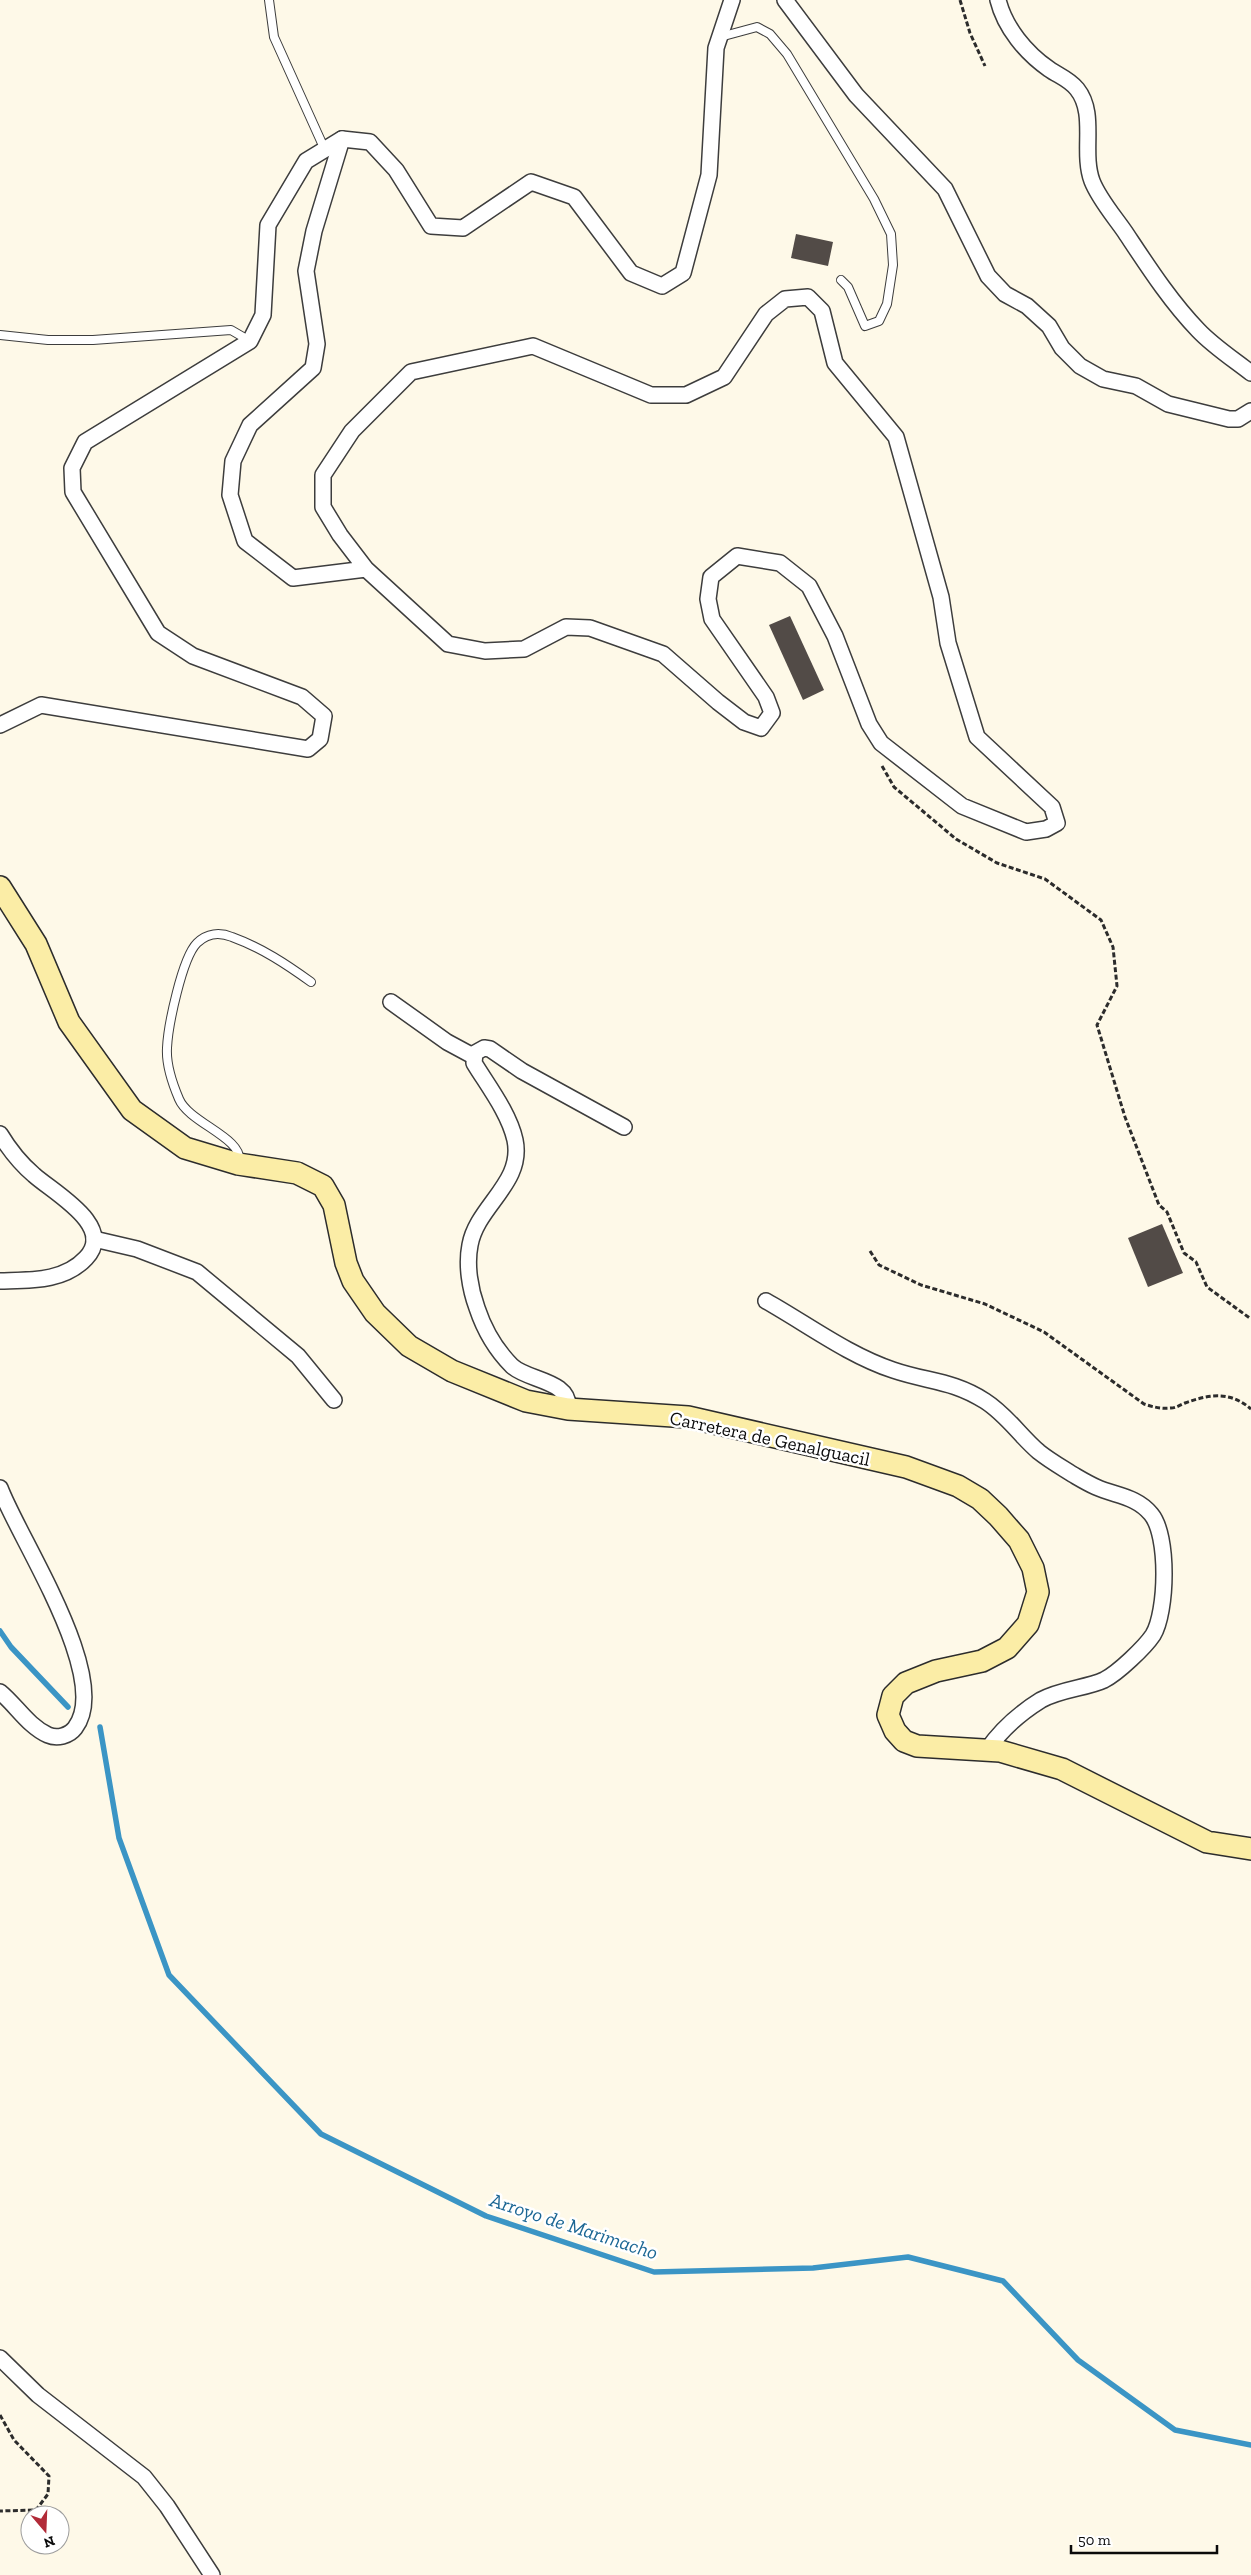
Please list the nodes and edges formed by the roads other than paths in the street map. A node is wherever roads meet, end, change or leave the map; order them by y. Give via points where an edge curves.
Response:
1 (269, 0) edge
2 (732, 0) edge
3 (785, 0) edge
4 (998, 0) edge
5 (720, 37) junction
6 (342, 140) junction
7 (325, 150) junction
8 (841, 280) dead end
9 (0, 336) edge
10 (250, 341) junction
11 (1251, 373) edge
12 (1251, 411) edge
13 (366, 569) junction
14 (0, 725) edge
15 (0, 887) edge
16 (311, 982) dead end
17 (391, 1002) dead end
18 (473, 1056) junction
19 (624, 1127) dead end
20 (0, 1134) edge
21 (238, 1164) junction
22 (94, 1239) junction
23 (0, 1281) edge
24 (766, 1301) dead end
25 (334, 1400) dead end
26 (568, 1409) junction
27 (0, 1488) edge
28 (0, 1692) edge
29 (987, 1750) junction
30 (1251, 1849) edge
31 (0, 2358) edge
32 (212, 2575) edge

1 - 7 lane via 274,37
2 - 5 street
3 - 12 street via 856,95 945,189 988,276 1006,294 1027,306 1049,326 1062,348 1080,366 1103,379 1136,386 1168,404 1229,419 1238,419
4 - 11 street via 1013,31 1030,54 1078,89 1088,120 1086,160 1093,182 1149,268 1198,330
5 - 6 street via 716,48 708,174 683,273 662,286 631,273 574,197 531,182 463,228 431,226 396,170 370,142
5 - 8 lane via 757,27 770,34 787,54 874,199 890,234 893,265 887,304 879,321 865,326 848,288
6 - 7 street
6 - 13 street via 314,231 306,271 317,344 313,368 250,425 233,461 230,495 245,541 293,578
7 - 10 street via 306,161 268,226 263,315
9 - 10 lane via 93,340 231,330
10 - 14 street via 85,442 72,468 73,492 158,633 193,656 302,697 324,716 320,739 308,749 41,705
13 - 13 street via 448,644 485,651 524,649 566,627 590,628 663,654 744,722 761,728 772,713 766,697 712,618 708,599 711,577 737,556 780,563 808,586 835,636 869,724 881,743 962,806 1026,832 1046,830 1057,823 1052,807 977,737 948,643 941,597 896,437 835,363 822,311 808,298 785,299 766,314 724,377 686,396 650,395 534,346 412,372 352,431 323,475 323,507
15 - 21 street, Carretera de Genalguacil via 36,944 69,1022 132,1110 184,1148
16 - 21 lane via 275,956 225,934 206,937 191,952 171,1013 167,1050 171,1076 180,1101 192,1117 234,1145 239,1154
17 - 18 street via 447,1042
18 - 19 street via 480,1049 490,1050
18 - 26 street via 474,1064 510,1126 517,1153 508,1180 483,1216 470,1244 468,1275 477,1308 493,1343 514,1367 560,1389 567,1398
20 - 22 street via 8,1148 33,1175 86,1218
21 - 26 street, Carretera de Genalguacil via 297,1173 323,1186 334,1205 346,1263 354,1281 375,1313 409,1346 452,1371 526,1401
22 - 23 street via 90,1254 79,1266 59,1276
22 - 25 street via 137,1249 197,1272 298,1356
24 - 29 street via 858,1354 894,1370 944,1382 986,1402 1015,1425 1039,1452 1070,1473 1096,1488 1139,1503 1152,1515 1160,1530 1164,1557 1163,1600 1154,1634 1104,1680 1042,1700 1018,1717
26 - 29 street, Carretera de Genalguacil via 688,1417 793,1440 906,1467 958,1486 980,1500 1019,1540 1033,1568 1038,1592 1028,1624 1007,1648 982,1661 936,1671 906,1683 893,1696 888,1715 904,1741 918,1746
27 - 28 street via 62,1616 78,1657 83,1714 68,1734 49,1736 25,1719
29 - 30 street, Carretera de Genalguacil via 1062,1769 1207,1842
31 - 32 street via 38,2395 144,2477

